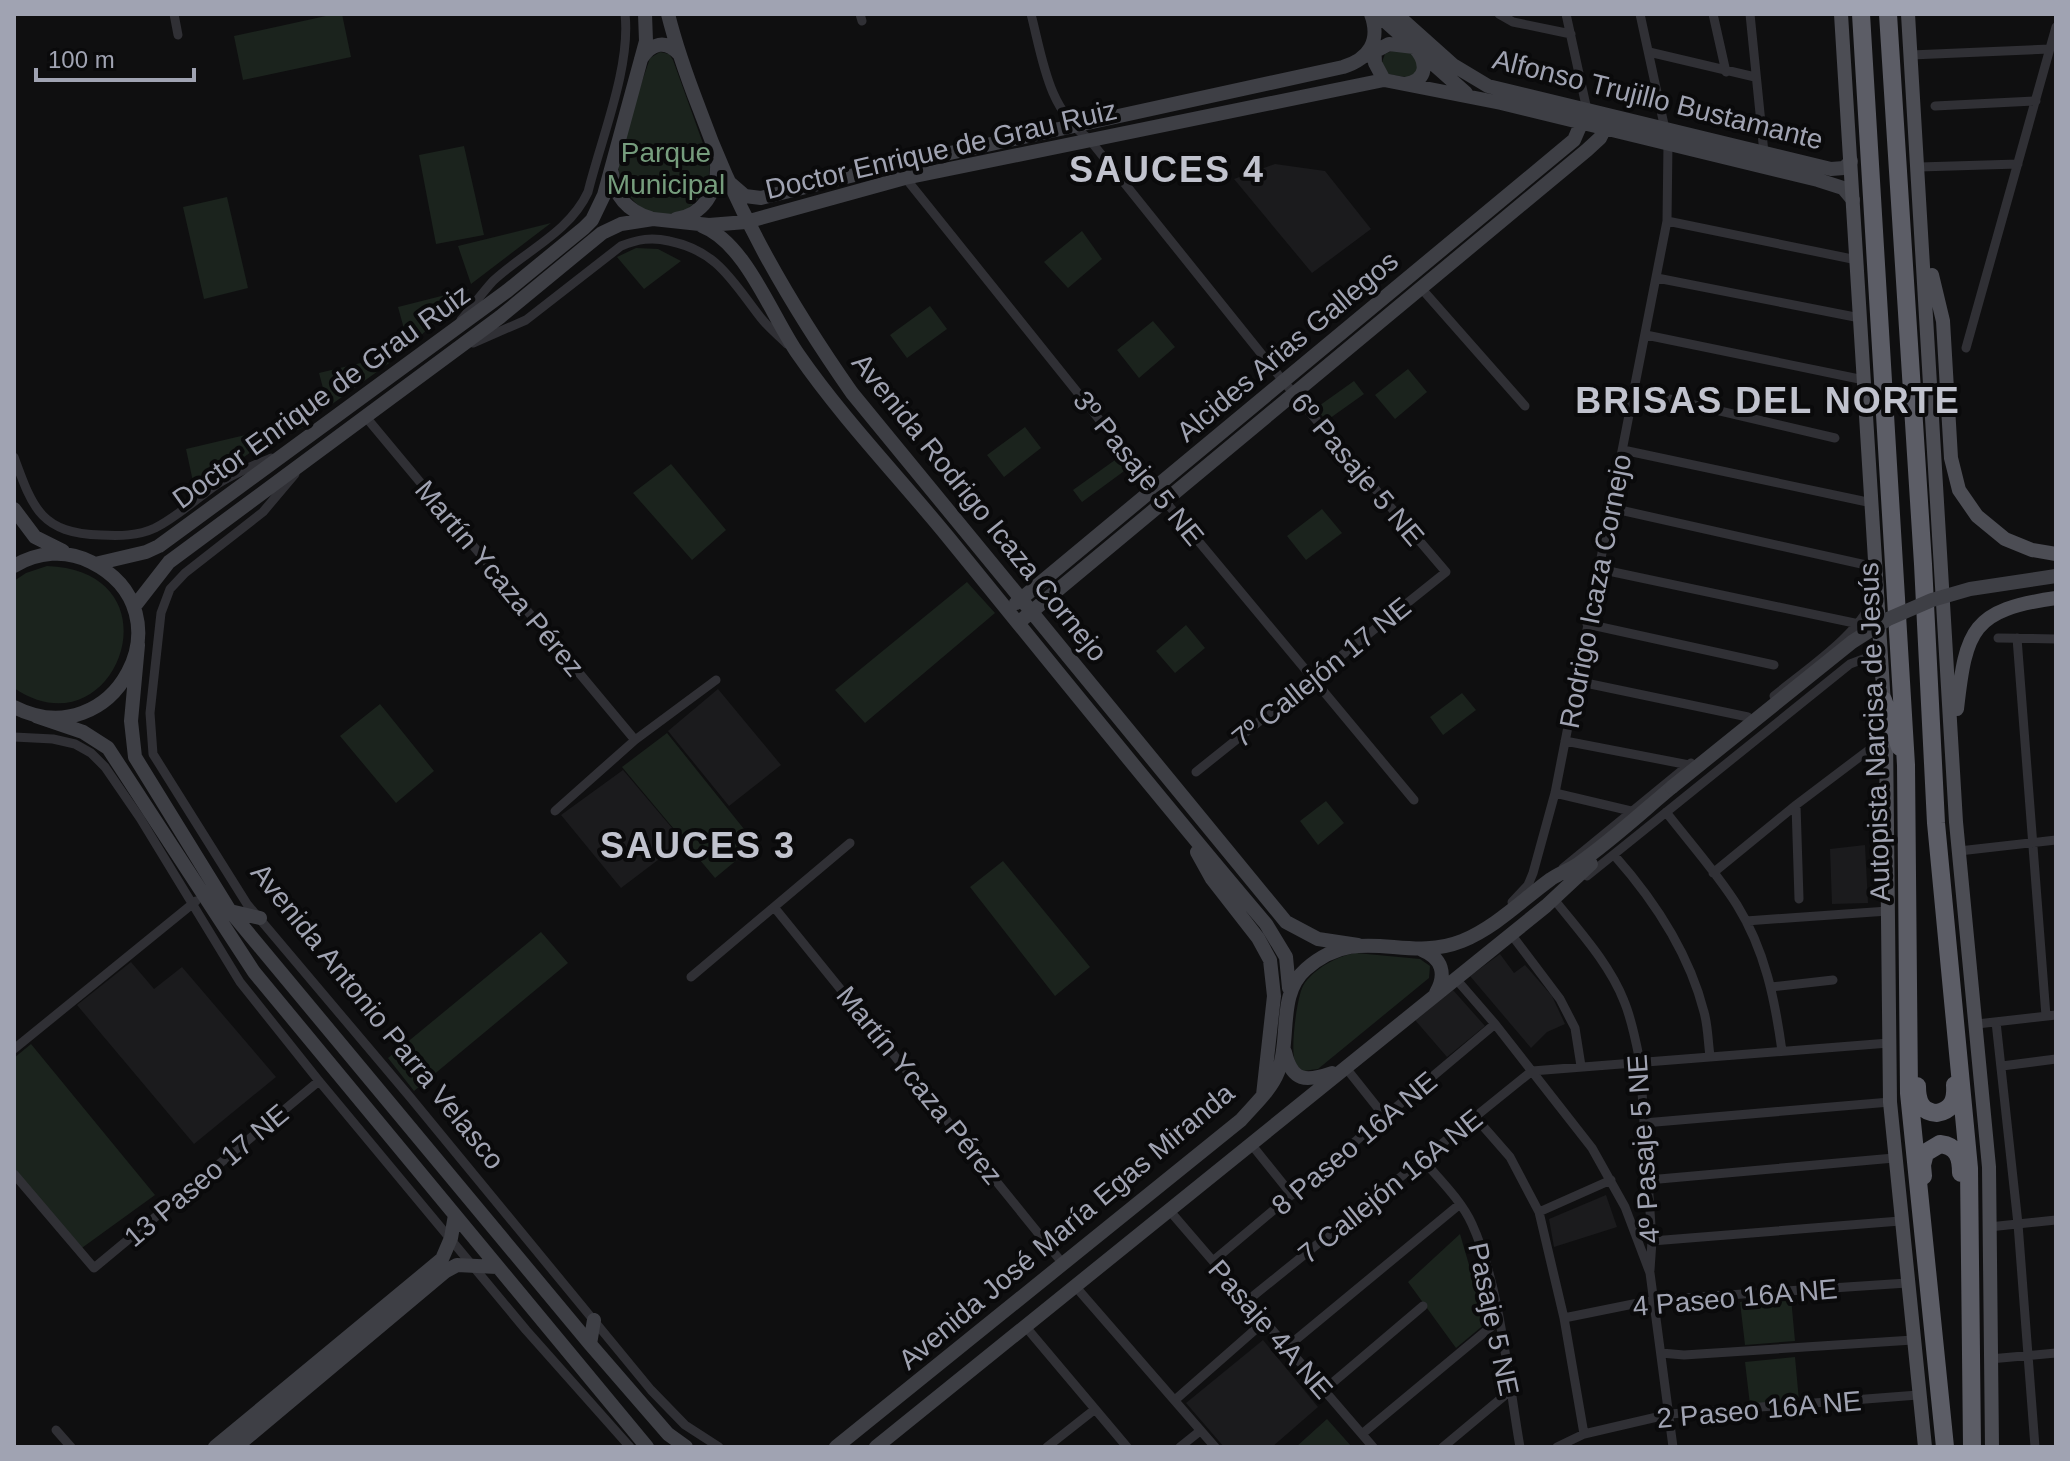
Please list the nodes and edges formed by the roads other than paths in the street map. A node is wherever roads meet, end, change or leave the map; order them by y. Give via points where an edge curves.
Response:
1 (174, 14) edge
2 (625, 14) edge
3 (645, 14) edge
4 (668, 14) edge
5 (1031, 14) edge
6 (1374, 14) edge
7 (1396, 14) edge
8 (1499, 14) edge
9 (1566, 14) edge
10 (1640, 14) edge
11 (1713, 14) edge
12 (1750, 14) edge
13 (1841, 14) edge
14 (1861, 14) edge
15 (1888, 14) edge
16 (1908, 14) edge
17 (2056, 27) edge
18 (1571, 34) junction
19 (178, 35) dead end
20 (1414, 47) junction
21 (1371, 48) junction
22 (2049, 49) junction
23 (1649, 52) junction
24 (679, 54) junction
25 (1911, 55) junction
26 (641, 59) junction
27 (1726, 72) junction
28 (1755, 77) junction
29 (1384, 80) junction
30 (1405, 84) junction
31 (1478, 97) junction
32 (2036, 101) junction
33 (1935, 106) dead end
34 (1585, 116) junction
35 (1072, 127) junction
36 (1605, 128) junction
37 (1666, 136) junction
38 (1089, 139) junction
39 (1764, 153) junction
40 (716, 154) junction
41 (1851, 161) junction
42 (2018, 164) junction
43 (612, 165) junction
44 (895, 165) junction
45 (1919, 167) junction
46 (905, 178) junction
47 (726, 180) junction
48 (1853, 200) junction
49 (660, 219) junction
50 (1667, 221) junction
51 (690, 222) junction
52 (746, 222) junction
53 (1923, 236) junction
54 (1857, 260) junction
55 (1657, 278) junction
56 (1421, 288) junction
57 (1860, 318) junction
58 (450, 333) junction
59 (1646, 335) junction
60 (1966, 348) dead end
61 (455, 351) junction
62 (798, 355) junction
63 (1864, 380) junction
64 (1289, 388) junction
65 (1635, 391) junction
66 (1525, 406) dead end
67 (365, 416) junction
68 (1835, 438) dead end
69 (299, 445) junction
70 (1623, 450) junction
71 (14, 457) edge
72 (302, 465) junction
73 (1160, 495) junction
74 (1872, 503) junction
75 (1611, 508) junction
76 (14, 509) edge
77 (2056, 554) edge
78 (89, 561) junction
79 (14, 566) edge
80 (1875, 567) junction
81 (1599, 569) junction
82 (1446, 572) joint
83 (2056, 576) edge
84 (2056, 583) edge
85 (1876, 588) junction
86 (2056, 598) edge
87 (1022, 599) junction
88 (134, 607) junction
89 (1006, 611) junction
90 (1031, 612) junction
91 (1017, 623) junction
92 (1587, 624) junction
93 (1859, 624) junction
94 (1998, 638) dead end
95 (2017, 638) junction
96 (2056, 639) edge
97 (138, 645) junction
98 (1774, 665) dead end
99 (1881, 668) junction
100 (1313, 679) junction
101 (716, 680) dead end
102 (1576, 681) junction
103 (1883, 700) junction
104 (15, 708) edge
105 (36, 716) junction
106 (1748, 717) junction
107 (14, 737) edge
108 (1886, 737) junction
109 (635, 740) junction
110 (1565, 741) junction
111 (1952, 753) junction
112 (1689, 765) junction
113 (1906, 765) junction
114 (1196, 772) dead end
115 (1675, 791) junction
116 (1555, 793) junction
117 (1414, 800) dead end
118 (1796, 805) junction
119 (555, 811) dead end
120 (1631, 811) junction
121 (1666, 812) junction
122 (1186, 830) junction
123 (2056, 840) edge
124 (850, 843) dead end
125 (2033, 843) junction
126 (1959, 851) junction
127 (1614, 855) junction
128 (1713, 873) junction
129 (1554, 876) junction
130 (199, 898) junction
131 (1799, 899) dead end
132 (1552, 905) junction
133 (774, 907) junction
134 (230, 911) junction
135 (1888, 911) junction
136 (260, 918) junction
137 (1746, 921) junction
138 (1490, 926) junction
139 (1511, 934) junction
140 (1358, 945) junction
141 (1418, 949) junction
142 (691, 977) dead end
143 (1456, 979) junction
144 (1833, 980) dead end
145 (1771, 987) junction
146 (1433, 997) junction
147 (1288, 1002) junction
148 (2051, 1016) edge
149 (1956, 1019) junction
150 (1909, 1020) junction
151 (1996, 1022) junction
152 (1495, 1024) junction
153 (1977, 1024) junction
154 (1889, 1043) junction
155 (1284, 1048) junction
156 (14, 1049) edge
157 (1782, 1051) junction
158 (1710, 1056) junction
159 (2056, 1059) edge
160 (1640, 1062) junction
161 (1581, 1066) junction
162 (2002, 1066) junction
163 (1344, 1069) junction
164 (1532, 1071) junction
165 (319, 1081) junction
166 (1262, 1096) junction
167 (1890, 1102) junction
168 (1385, 1117) junction
169 (1475, 1117) junction
170 (1644, 1123) junction
171 (1251, 1144) junction
172 (1894, 1158) junction
173 (1423, 1160) junction
174 (14, 1174) edge
175 (1611, 1180) junction
176 (1648, 1180) junction
177 (1292, 1195) junction
178 (1460, 1204) junction
179 (1169, 1210) junction
180 (1539, 1212) junction
181 (455, 1215) junction
182 (2056, 1220) edge
183 (1900, 1221) junction
184 (2018, 1224) junction
185 (1989, 1227) junction
186 (451, 1238) junction
187 (1652, 1241) junction
188 (1969, 1243) junction
189 (1923, 1245) junction
190 (1213, 1261) junction
191 (472, 1265) junction
192 (1064, 1265) junction
193 (497, 1267) junction
194 (1650, 1273) junction
195 (1907, 1283) junction
196 (1075, 1286) junction
197 (1653, 1300) junction
198 (1247, 1301) junction
199 (1423, 1306) dead end
200 (1564, 1318) junction
201 (594, 1320) junction
202 (1265, 1321) junction
203 (1498, 1321) junction
204 (1025, 1326) junction
205 (1913, 1340) junction
206 (590, 1344) junction
207 (1287, 1347) junction
208 (1661, 1353) junction
209 (2056, 1353) edge
210 (2027, 1356) junction
211 (1990, 1359) junction
212 (1324, 1390) junction
213 (1510, 1391) junction
214 (1918, 1395) junction
215 (1175, 1400) junction
216 (1094, 1410) junction
217 (1670, 1414) junction
218 (56, 1430) dead end
219 (1200, 1431) junction
220 (1362, 1434) junction
221 (1584, 1434) junction
222 (236, 1444) edge
223 (1972, 1445) edge
224 (1945, 1446) edge
225 (70, 1447) edge
226 (215, 1447) edge
227 (630, 1447) edge
228 (647, 1447) edge
229 (686, 1447) edge
230 (719, 1447) edge
231 (836, 1447) edge
232 (876, 1447) edge
233 (1047, 1447) edge
234 (1127, 1447) edge
235 (1180, 1447) edge
236 (1215, 1447) edge
237 (1373, 1447) edge
238 (1443, 1447) edge
239 (1520, 1447) edge
240 (1557, 1447) edge
241 (1673, 1447) edge
242 (1925, 1447) edge
243 (1992, 1447) edge
244 (2035, 1447) edge

1 - 19 street
2 - 58 street via 622,67 583,204 493,282
3 - 26 street
4 - 24 street, Avenida Rodrigo Icaza Cornejo
5 - 35 street, 6º Pasaje 5 NE via 1050,93
6 - 20 street
6 - 21 street
7 - 34 street, Alfonso Trujillo Bustamante via 1453,65 1488,86
8 - 18 street
9 - 18 street
10 - 23 street, Rodrigo Icaza Cornejo
11 - 27 street
12 - 28 street
13 - 41 main road, Autopista Narcisa de Jesús
14 - 113 highway, Autopista Narcisa de Jesús
15 - 149 highway, Autopista Narcisa de Jesús via 1936,823
16 - 25 main road
17 - 22 street
18 - 34 street
20 - 21 street
20 - 30 street via 1424,70
20 - 31 street via 1462,90
21 - 29 street
21 - 35 street, Doctor Enrique de Grau Ruiz via 1343,67
22 - 25 street
22 - 32 street
23 - 27 street
23 - 37 street, Rodrigo Icaza Cornejo
24 - 26 street via 659,44
24 - 40 street, Avenida Rodrigo Icaza Cornejo
25 - 45 main road
26 - 43 street
27 - 28 street
28 - 39 street
29 - 30 street, Doctor Enrique de Grau Ruiz
29 - 38 street, Doctor Enrique de Grau Ruiz
30 - 31 street, Doctor Enrique de Grau Ruiz
31 - 34 street, Alfonso Trujillo Bustamante
32 - 33 street
32 - 42 street
34 - 36 street, Alfonso Trujillo Bustamante
34 - 37 street, Alfonso Trujillo Bustamante
34 - 64 street, Alcides Arias Gallegos via 1574,140
35 - 38 street, 6º Pasaje 5 NE
35 - 44 street, Doctor Enrique de Grau Ruiz
36 - 37 street, Alfonso Trujillo Bustamante
36 - 56 street, Alcides Arias Gallegos via 1600,138
37 - 39 street, Alfonso Trujillo Bustamante
37 - 48 street, Alfonso Trujillo Bustamante via 1843,188
37 - 50 street, Rodrigo Icaza Cornejo
38 - 46 street, Doctor Enrique de Grau Ruiz
38 - 64 street, 6º Pasaje 5 NE
39 - 41 street, Alfonso Trujillo Bustamante via 1831,169
40 - 47 street, Avenida Rodrigo Icaza Cornejo
40 - 49 street via 717,179 705,204 691,215
41 - 48 main road, Autopista Narcisa de Jesús
42 - 45 street
42 - 60 street
43 - 49 street via 619,196 633,211
43 - 58 street, Doctor Enrique de Grau Ruiz via 599,206 584,228
44 - 46 street, 3º Pasaje 5 NE
44 - 47 street, Doctor Enrique de Grau Ruiz via 761,198 745,196
45 - 53 main road
46 - 52 street, Doctor Enrique de Grau Ruiz
46 - 73 street, 3º Pasaje 5 NE
47 - 52 street, Avenida Rodrigo Icaza Cornejo
48 - 54 main road, Autopista Narcisa de Jesús
49 - 51 street, Doctor Enrique de Grau Ruiz
49 - 61 street, Doctor Enrique de Grau Ruiz via 621,224 602,233
50 - 54 street
50 - 55 street, Rodrigo Icaza Cornejo
51 - 52 street, Doctor Enrique de Grau Ruiz
51 - 62 street, Avenida Rodrigo Icaza Cornejo via 728,244
52 - 87 street, Avenida Rodrigo Icaza Cornejo via 806,328 852,393
53 - 77 main road via 1943,321 1951,458 1959,490 1977,516 2005,539
53 - 111 main road
54 - 57 main road, Autopista Narcisa de Jesús
55 - 57 street
55 - 59 street, Rodrigo Icaza Cornejo
56 - 64 street, Alcides Arias Gallegos
56 - 66 street
57 - 63 main road, Autopista Narcisa de Jesús
58 - 69 street, Doctor Enrique de Grau Ruiz
59 - 63 street
59 - 65 street, Rodrigo Icaza Cornejo
61 - 62 street, Doctor Enrique de Grau Ruiz via 526,320 621,246 654,238 709,255
61 - 67 street, Doctor Enrique de Grau Ruiz
62 - 89 street, Avenida Rodrigo Icaza Cornejo
63 - 74 main road, Autopista Narcisa de Jesús
64 - 73 street, Alcides Arias Gallegos
64 - 82 street, 6º Pasaje 5 NE
65 - 68 street
65 - 70 street, Rodrigo Icaza Cornejo
67 - 72 street, Doctor Enrique de Grau Ruiz
67 - 109 street, Martín Ycaza Pérez
69 - 71 street via 219,483 158,527 120,536 75,533 51,524 31,499
69 - 78 street, Doctor Enrique de Grau Ruiz via 159,546
70 - 74 street
70 - 75 street, Rodrigo Icaza Cornejo
72 - 88 street, Doctor Enrique de Grau Ruiz via 169,562
72 - 136 street, Avenida Antonio Parra Velasco via 263,512 170,589 161,613 150,713 159,766
73 - 87 street, Alcides Arias Gallegos
73 - 90 street, Alcides Arias Gallegos
73 - 100 street, 3º Pasaje 5 NE
74 - 80 main road, Autopista Narcisa de Jesús
75 - 80 street
75 - 81 street, Rodrigo Icaza Cornejo
76 - 78 street via 43,542
78 - 79 street, Doctor Enrique de Grau Ruiz via 54,553
78 - 88 street via 107,571
80 - 85 main road, Autopista Narcisa de Jesús
81 - 92 street, Rodrigo Icaza Cornejo
81 - 93 street
82 - 100 street, 7º Callejón 17 NE
83 - 115 street, bridge via 1970,589 1888,619 1844,648
84 - 115 street via 1957,599 1884,629
85 - 93 street
85 - 99 main road, Autopista Narcisa de Jesús
86 - 111 main road via 2004,608 1975,633 1962,662
87 - 89 street, Alcides Arias Gallegos
87 - 90 street, Avenida Rodrigo Icaza Cornejo
88 - 97 street, Avenida Antonio Parra Velasco
89 - 91 street, Avenida Rodrigo Icaza Cornejo
90 - 91 street, Alcides Arias Gallegos
90 - 140 street, Avenida Rodrigo Icaza Cornejo via 1286,922 1318,939
91 - 122 street, Avenida Rodrigo Icaza Cornejo
92 - 98 street
92 - 102 street, Rodrigo Icaza Cornejo
93 - 106 street
94 - 95 street
95 - 96 street
95 - 125 street
97 - 105 street via 130,672 115,693 91,710 64,718
97 - 134 street, Avenida Antonio Parra Velasco via 131,721 135,757
99 - 103 main road, Autopista Narcisa de Jesús
99 - 121 street via 1872,659 1855,661
100 - 114 street, 7º Callejón 17 NE
100 - 117 street, 3º Pasaje 5 NE
101 - 109 street
102 - 106 street
102 - 110 street, Rodrigo Icaza Cornejo
103 - 108 main road, Autopista Narcisa de Jesús
103 - 113 highway
104 - 105 street, Avenida Antonio Parra Velasco
105 - 130 street, Avenida Antonio Parra Velasco via 83,732 108,748
106 - 112 street
107 - 130 street, Avenida Antonio Parra Velasco via 64,741 97,757
108 - 118 street
108 - 135 main road, Autopista Narcisa de Jesús
109 - 119 street
110 - 112 street
110 - 116 street, Rodrigo Icaza Cornejo
111 - 126 main road
112 - 120 street
113 - 150 highway, Autopista Narcisa de Jesús
115 - 129 street, Avenida José María Egas Miranda via 1577,865
115 - 132 street, Avenida José María Egas Miranda via 1582,871
116 - 120 street
116 - 138 street, Rodrigo Icaza Cornejo via 1528,885
118 - 128 street
118 - 131 street
120 - 129 street
121 - 127 street
121 - 128 street
122 - 147 street, Avenida Rodrigo Icaza Cornejo via 1282,947 1289,968
122 - 166 street via 1212,879 1270,960 1274,996
123 - 125 street
124 - 133 street
125 - 126 street
125 - 148 street
126 - 153 main road
127 - 132 street
127 - 158 street via 1667,925 1691,974
128 - 137 street
129 - 138 street, Avenida José María Egas Miranda
130 - 156 street
130 - 165 street, Avenida Antonio Parra Velasco via 205,928 240,982
130 - 181 street, Avenida Antonio Parra Velasco
132 - 139 street, Avenida José María Egas Miranda
132 - 160 street, 4º Pasaje 5 NE via 1601,960 1624,1000
133 - 142 street
133 - 192 street, Martín Ycaza Pérez
134 - 136 street
134 - 206 street, Avenida Antonio Parra Velasco
135 - 137 street
135 - 154 main road, Autopista Narcisa de Jesús
136 - 201 street, Avenida Antonio Parra Velasco
137 - 145 street
138 - 141 street, Avenida José María Egas Miranda via 1448,946
139 - 143 street, Avenida José María Egas Miranda
139 - 161 street via 1560,999 1575,1028
140 - 141 street, Avenida José María Egas Miranda
140 - 147 street, Avenida José María Egas Miranda via 1330,951 1313,963 1294,982
141 - 146 street via 1441,965
143 - 146 street, Avenida José María Egas Miranda
143 - 152 street
144 - 145 street
145 - 157 street
146 - 163 street, Avenida José María Egas Miranda
147 - 155 street, Avenida José María Egas Miranda
148 - 151 street
149 - 150 highway via 1951,1043 1955,1096 1950,1108 1937,1113 1918,1101 1917,1045
149 - 188 highway, Autopista Narcisa de Jesús via 1969,1168
150 - 189 highway, Autopista Narcisa de Jesús via 1909,1093
151 - 153 street
151 - 162 street
152 - 164 street
152 - 168 street, 8 Paseo 16A NE
153 - 185 main road
154 - 157 street
154 - 167 main road, Autopista Narcisa de Jesús
155 - 163 street via 1290,1068 1304,1078
155 - 166 street, Avenida José María Egas Miranda via 1279,1071
157 - 158 street
158 - 160 street
159 - 162 street
160 - 161 street
160 - 170 street, 4º Pasaje 5 NE
161 - 164 street
162 - 184 street
163 - 168 street
163 - 171 street, Avenida José María Egas Miranda
164 - 169 street, 7 Callejón 16A NE
164 - 175 street
165 - 174 street, 13 Paseo 17 NE via 94,1268
165 - 186 street, Avenida Antonio Parra Velasco
166 - 192 street, Avenida José María Egas Miranda via 1229,1131
167 - 170 street
167 - 172 main road, Autopista Narcisa de Jesús
168 - 177 street, 8 Paseo 16A NE
169 - 173 street, 7 Callejón 16A NE
169 - 180 street via 1510,1157
170 - 176 street, 4º Pasaje 5 NE
171 - 177 street
171 - 179 street, Avenida José María Egas Miranda
172 - 176 street
172 - 183 main road, Autopista Narcisa de Jesús
173 - 178 street, Pasaje 5 NE
173 - 198 street, 7 Callejón 16A NE
175 - 180 street
175 - 194 street
176 - 187 street, 4º Pasaje 5 NE
177 - 190 street, 8 Paseo 16A NE
178 - 203 street, Pasaje 5 NE via 1486,1262
178 - 207 street
179 - 190 street, Pasaje 4A NE
179 - 196 street, Avenida José María Egas Miranda
180 - 200 street
181 - 186 street
181 - 193 street, Avenida Antonio Parra Velasco
182 - 184 street
183 - 187 street
183 - 195 main road, Autopista Narcisa de Jesús
184 - 185 street
184 - 210 street
185 - 211 main road
186 - 191 street, Avenida Antonio Parra Velasco
186 - 222 street via 442,1259
187 - 194 street, 4º Pasaje 5 NE
188 - 189 highway via 1961,1219 1960,1159 1953,1148 1940,1144 1923,1159 1928,1222
188 - 223 highway, Autopista Narcisa de Jesús
189 - 224 highway, Autopista Narcisa de Jesús
190 - 198 street, Pasaje 4A NE
191 - 193 street
191 - 222 street via 446,1271
191 - 227 street, Avenida Antonio Parra Velasco
192 - 231 street, Avenida José María Egas Miranda
193 - 228 street, Avenida Antonio Parra Velasco
194 - 197 street
195 - 197 street, 4 Paseo 16A NE
195 - 205 main road, Autopista Narcisa de Jesús
196 - 204 street, Avenida José María Egas Miranda
196 - 215 street
197 - 200 street, 4 Paseo 16A NE
197 - 208 street
198 - 202 street, Pasaje 4A NE
199 - 212 street
200 - 221 street
201 - 206 street
201 - 230 street, Avenida Antonio Parra Velasco via 685,1425
202 - 207 street, Pasaje 4A NE
202 - 215 street
203 - 213 street, Pasaje 5 NE
203 - 220 street
204 - 216 street
204 - 232 street, Avenida José María Egas Miranda
205 - 208 street
205 - 214 main road, Autopista Narcisa de Jesús
206 - 229 street, Avenida Antonio Parra Velasco via 668,1434
207 - 212 street, Pasaje 4A NE
208 - 217 street
209 - 210 street
210 - 211 street
210 - 244 street
211 - 243 main road
212 - 220 street, Pasaje 4A NE
213 - 238 street
213 - 239 street, Pasaje 5 NE
214 - 217 street, 2 Paseo 16A NE
214 - 242 main road, Autopista Narcisa de Jesús
215 - 219 street
216 - 233 street
216 - 234 street
217 - 221 street, 2 Paseo 16A NE
217 - 241 street
218 - 225 street
219 - 235 street
219 - 236 street
220 - 237 street, Pasaje 4A NE
221 - 240 street, 2 Paseo 16A NE
222 - 226 street

